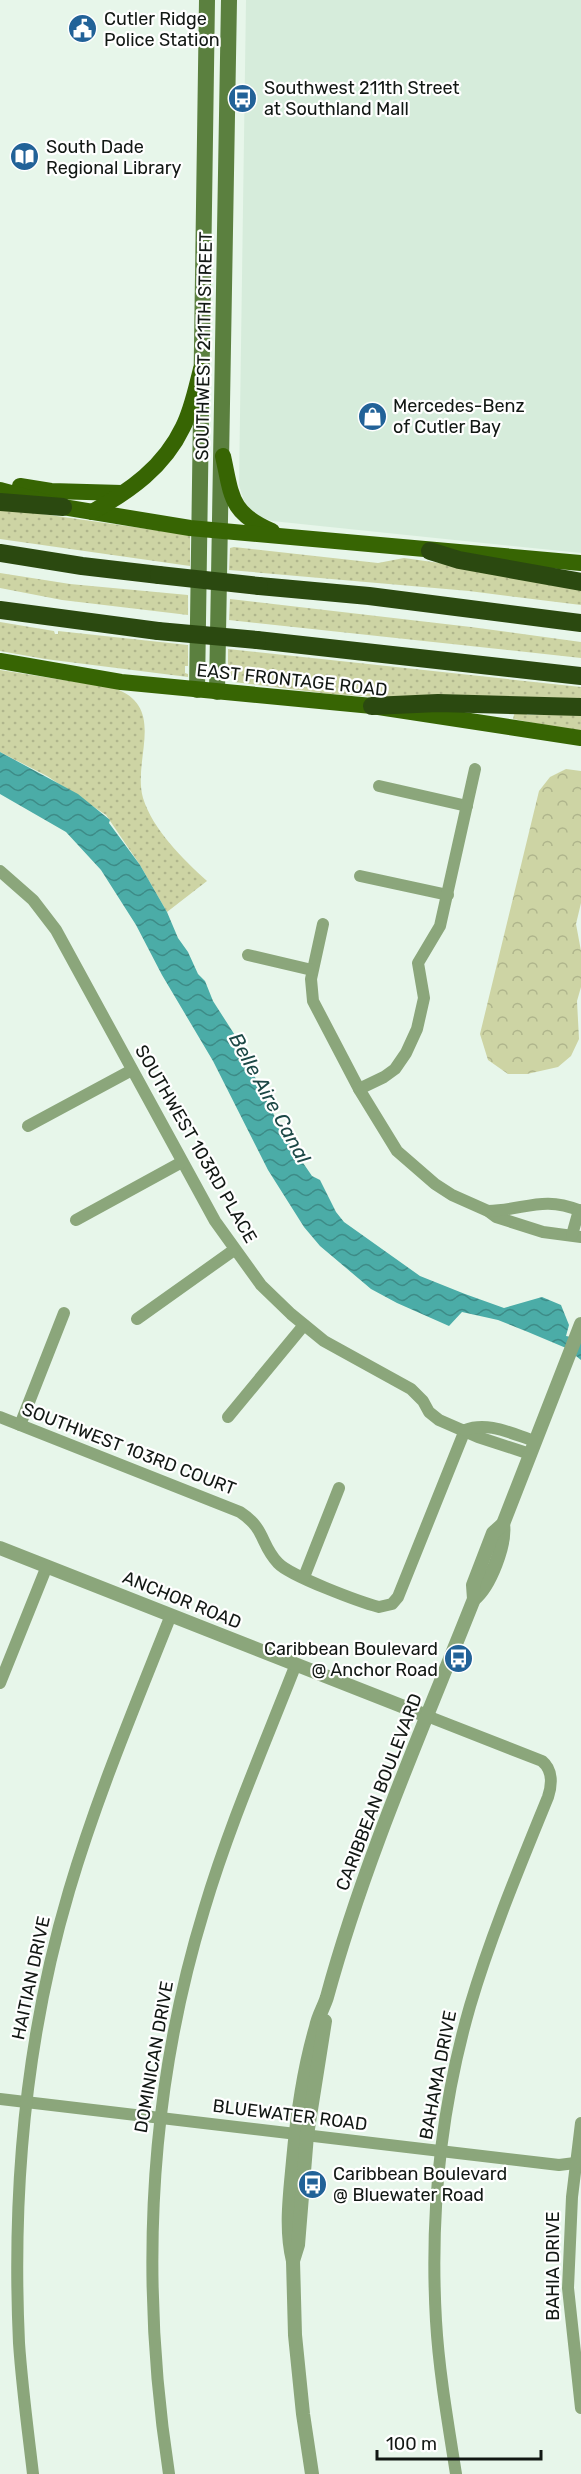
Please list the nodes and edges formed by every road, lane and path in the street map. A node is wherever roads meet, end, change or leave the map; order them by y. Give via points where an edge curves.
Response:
1 (207, 0) edge
2 (229, 0) edge
3 (201, 369) junction
4 (223, 456) junction
5 (0, 482) edge
6 (0, 490) edge
7 (126, 493) junction
8 (0, 502) edge
9 (63, 507) junction
10 (93, 512) junction
11 (199, 529) junction
12 (219, 530) junction
13 (284, 536) junction
14 (430, 550) junction
15 (0, 554) edge
16 (581, 563) edge
17 (581, 582) edge
18 (0, 610) edge
19 (581, 623) edge
20 (0, 661) edge
21 (581, 676) edge
22 (197, 690) junction
23 (217, 692) junction
24 (372, 706) junction
25 (581, 707) edge
26 (581, 738) edge
27 (476, 769) dead end
28 (379, 786) dead end
29 (467, 806) junction
30 (0, 871) edge
31 (360, 876) dead end
32 (448, 895) junction
33 (323, 924) dead end
34 (248, 955) dead end
35 (312, 970) junction
36 (132, 1070) junction
37 (359, 1089) junction
38 (28, 1126) dead end
39 (182, 1162) junction
40 (580, 1210) edge
41 (488, 1211) junction
42 (76, 1220) dead end
43 (577, 1236) edge
44 (234, 1250) junction
45 (64, 1313) dead end
46 (137, 1319) dead end
47 (304, 1325) junction
48 (579, 1328) edge
49 (0, 1417) edge
50 (228, 1417) dead end
51 (20, 1425) junction
52 (465, 1430) junction
53 (532, 1447) junction
54 (339, 1488) dead end
55 (0, 1548) edge
56 (47, 1566) junction
57 (304, 1577) junction
58 (171, 1615) junction
59 (296, 1664) junction
60 (0, 1683) edge
61 (427, 1716) junction
62 (548, 1768) joint
63 (0, 2099) edge
64 (28, 2102) junction
65 (160, 2118) junction
66 (581, 2123) edge
67 (301, 2135) junction
68 (442, 2152) junction
69 (575, 2163) junction
70 (581, 2408) edge
71 (33, 2474) edge
72 (169, 2474) edge
73 (312, 2474) edge
74 (456, 2474) edge

1 - 3 main road, SOUTHWEST 211TH STREET
2 - 4 main road, SOUTHWEST 211TH STREET
3 - 7 main road via 183,427 172,446
3 - 11 main road, SOUTHWEST 211TH STREET
4 - 12 main road, SOUTHWEST 211TH STREET
4 - 13 main road via 231,494 239,509 253,523
5 - 7 main road via 51,491
6 - 9 main road
7 - 10 main road
8 - 9 highway
9 - 10 main road
10 - 11 main road
11 - 12 main road
11 - 22 main road, SOUTHWEST 211TH STREET
12 - 13 main road
12 - 23 main road, SOUTHWEST 211TH STREET
13 - 14 main road
14 - 16 main road
14 - 17 highway via 459,560
15 - 19 highway, bridge
18 - 21 highway, bridge via 158,631
20 - 22 main road, EAST FRONTAGE ROAD via 121,682
22 - 23 main road, EAST FRONTAGE ROAD
23 - 24 main road, EAST FRONTAGE ROAD
24 - 25 highway via 438,703
24 - 26 main road, EAST FRONTAGE ROAD
27 - 29 street
28 - 29 street
29 - 32 street
30 - 36 street, SOUTHWEST 103RD PLACE via 33,900 56,930
31 - 32 street
32 - 37 street via 439,929 418,963 424,998 415,1035 394,1070
33 - 35 street
34 - 35 street
35 - 37 street via 313,1001
36 - 38 street
36 - 39 street, SOUTHWEST 103RD PLACE
37 - 41 street via 404,1158 443,1190
39 - 42 street
39 - 44 street, SOUTHWEST 103RD PLACE
40 - 41 street via 546,1202
40 - 43 street
41 - 43 street via 532,1229
44 - 46 street
44 - 47 street, SOUTHWEST 103RD PLACE via 261,1285
45 - 51 street
47 - 50 street
47 - 52 street, SOUTHWEST 103RD PLACE via 357,1360 405,1384 421,1397 434,1416
48 - 53 street, CARIBBEAN BOULEVARD
49 - 51 street, SOUTHWEST 103RD COURT
51 - 57 street, SOUTHWEST 103RD COURT via 240,1512 261,1530 280,1566
52 - 53 street, SOUTHWEST 103RD PLACE via 478,1437
52 - 57 street, SOUTHWEST 103RD COURT via 400,1593 388,1606 374,1606
53 - 61 street, CARIBBEAN BOULEVARD via 503,1524 493,1533 473,1585 474,1599
54 - 57 street
55 - 56 street, ANCHOR ROAD
56 - 58 street, ANCHOR ROAD
56 - 60 street
58 - 59 street, ANCHOR ROAD
58 - 64 street, HAITIAN DRIVE via 111,1766 70,1888 42,2008
59 - 61 street, ANCHOR ROAD
59 - 65 street, DOMINICAN DRIVE via 232,1824 203,1911 180,2002
61 - 62 street, ANCHOR ROAD via 538,1759
61 - 67 street, CARIBBEAN BOULEVARD via 361,1886 316,2024 307,2060
62 - 68 street, BAHAMA DRIVE via 550,1792 496,1929 470,2008
63 - 64 street, BLUEWATER ROAD
64 - 65 street, BLUEWATER ROAD
64 - 71 street, HAITIAN DRIVE via 17,2284 21,2376
65 - 67 street, BLUEWATER ROAD
65 - 72 street, DOMINICAN DRIVE via 151,2292
66 - 69 street, BAHIA DRIVE
67 - 68 street, BLUEWATER ROAD
67 - 73 street, CARIBBEAN BOULEVARD via 289,2202 290,2246 298,2366
68 - 69 street, BLUEWATER ROAD via 559,2165
68 - 74 street, BAHAMA DRIVE via 434,2230 436,2322
69 - 70 street, BAHIA DRIVE via 568,2288

